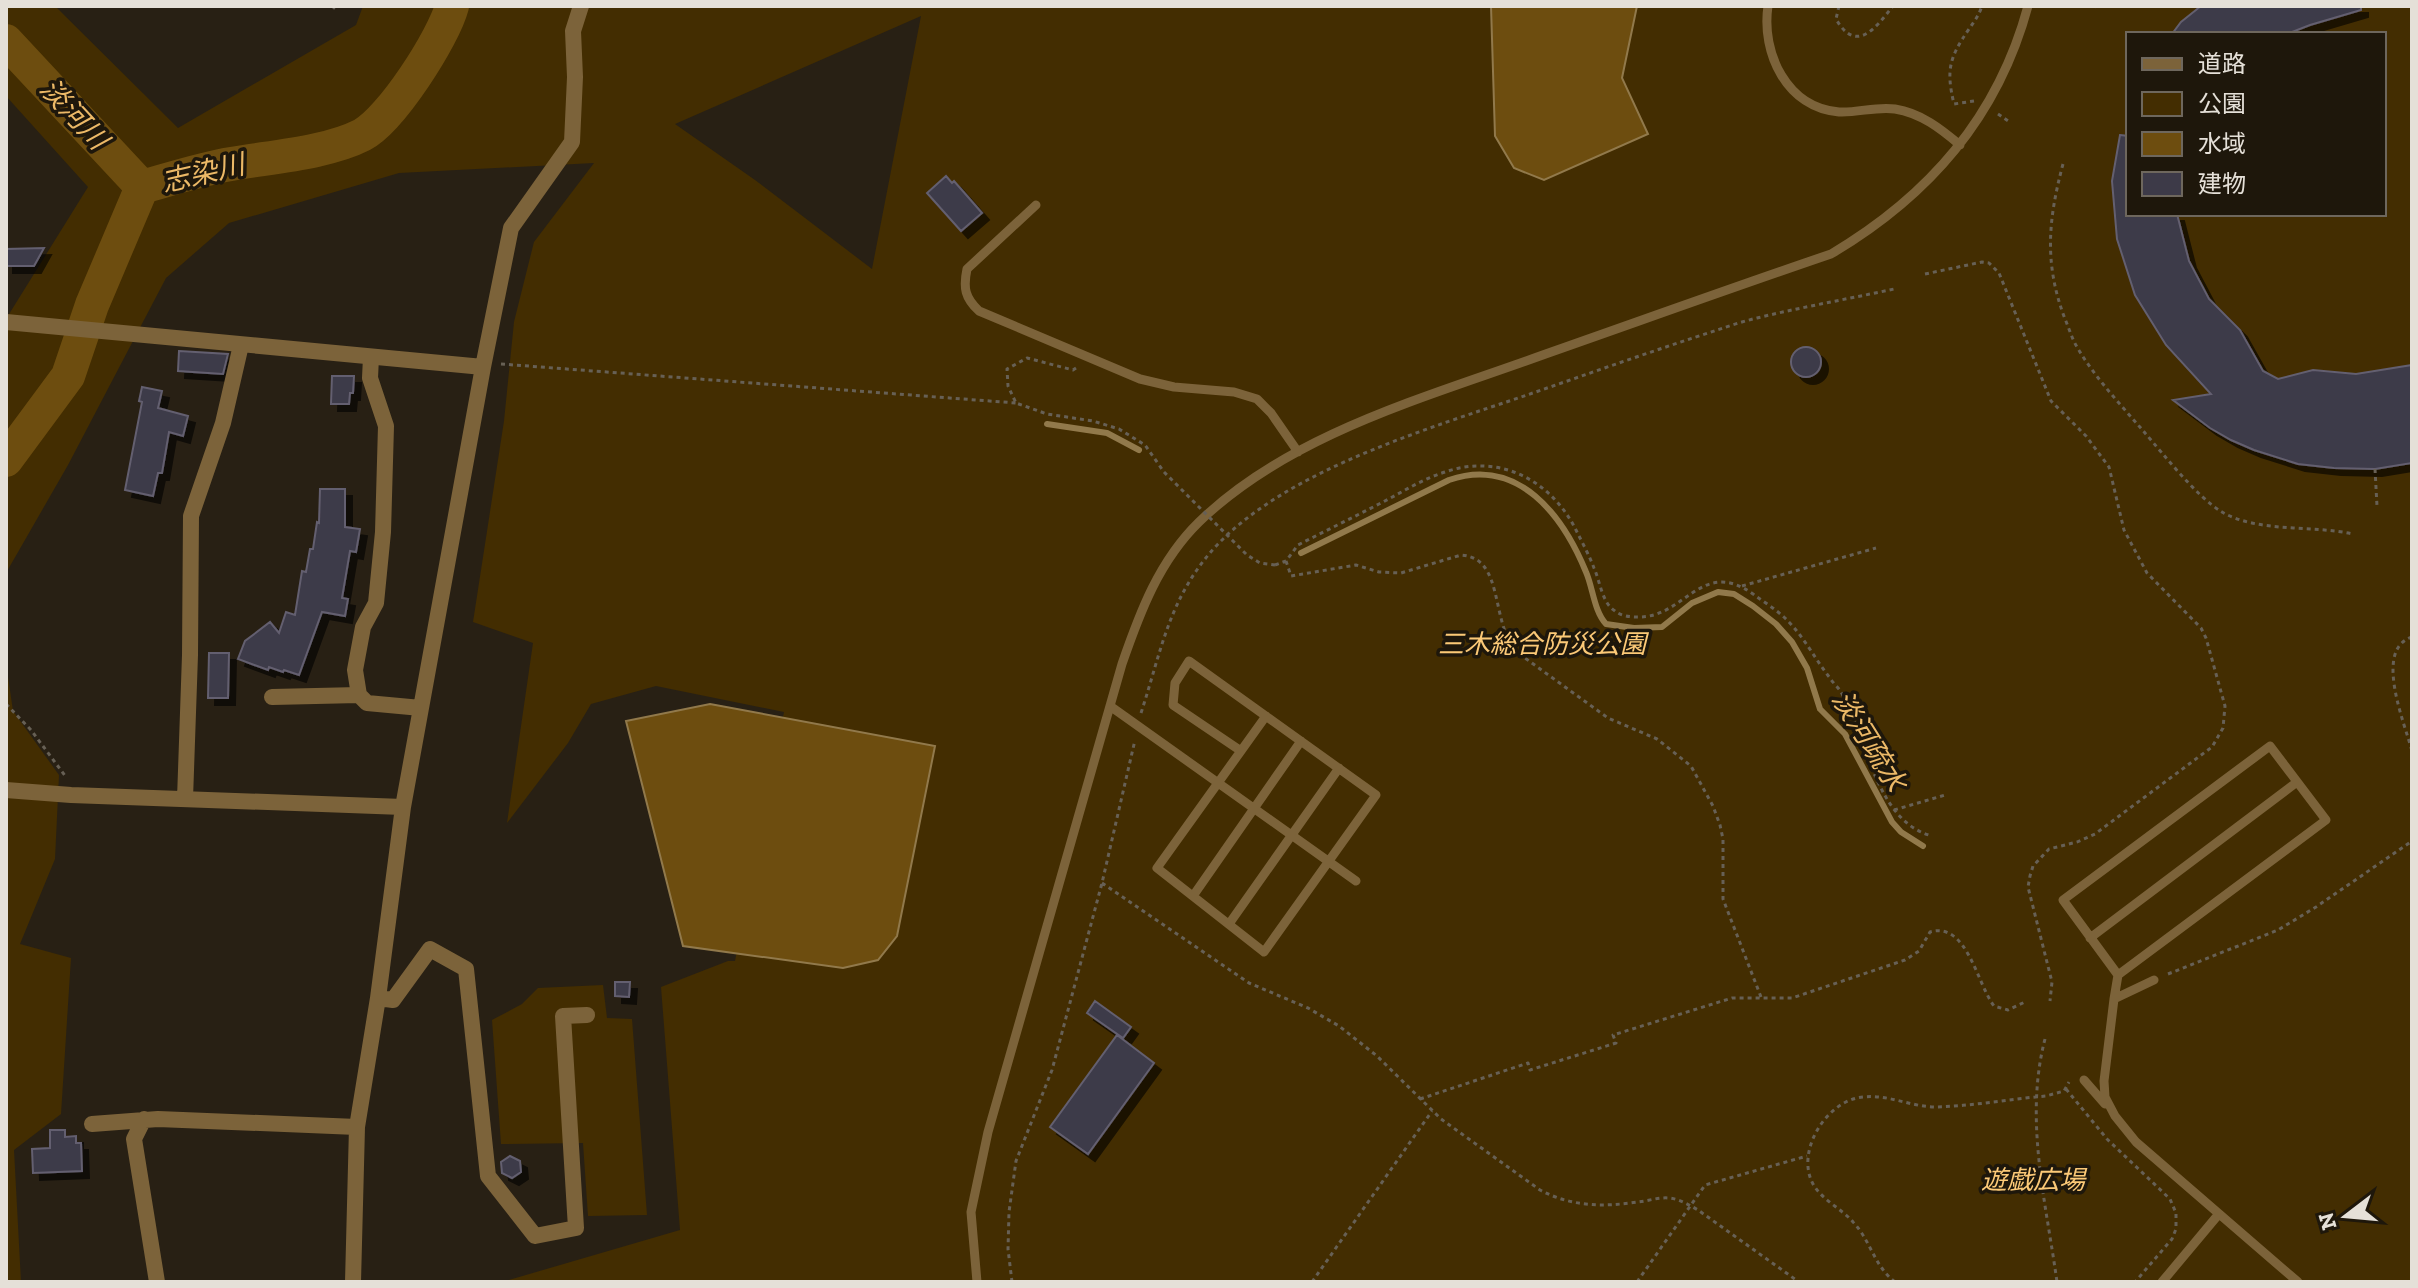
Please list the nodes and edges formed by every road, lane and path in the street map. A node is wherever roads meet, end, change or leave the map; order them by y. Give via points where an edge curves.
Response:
1 (332, 6) edge
2 (581, 6) edge
3 (1768, 6) edge
4 (1839, 6) edge
5 (1893, 6) edge
6 (1982, 6) edge
7 (2028, 6) edge
8 (338, 11) dead end
9 (1974, 101) dead end
10 (1995, 112) dead end
11 (2011, 123) dead end
12 (1960, 145) junction
13 (2063, 164) dead end
14 (1036, 205) dead end
15 (1925, 274) dead end
16 (1894, 289) dead end
17 (6, 322) edge
18 (241, 345) junction
19 (371, 357) junction
20 (1093, 360) junction
21 (483, 367) junction
22 (1016, 403) junction
23 (1298, 452) junction
24 (2375, 469) dead end
25 (2377, 506) dead end
26 (2353, 534) dead end
27 (1876, 548) dead end
28 (1286, 561) junction
29 (1742, 586) junction
30 (2412, 637) edge
31 (359, 695) junction
32 (272, 697) dead end
33 (6, 704) edge
34 (1110, 706) junction
35 (421, 708) junction
36 (1266, 716) junction
37 (1137, 725) junction
38 (1301, 741) junction
39 (1241, 751) junction
40 (2412, 751) edge
41 (1339, 768) junction
42 (2297, 782) junction
43 (1218, 783) junction
44 (6, 790) edge
45 (71, 795) junction
46 (1945, 795) dead end
47 (185, 799) junction
48 (403, 807) junction
49 (1254, 809) junction
50 (1894, 810) junction
51 (1292, 835) junction
52 (1932, 836) dead end
53 (2412, 841) edge
54 (1328, 861) junction
55 (1356, 881) dead end
56 (1102, 883) junction
57 (1193, 896) junction
58 (1229, 924) junction
59 (2090, 938) junction
60 (2118, 975) junction
61 (2154, 980) joint
62 (1761, 997) junction
63 (378, 998) junction
64 (2114, 999) junction
65 (2050, 1001) dead end
66 (2025, 1002) dead end
67 (587, 1015) dead end
68 (2045, 1039) dead end
69 (2071, 1079) dead end
70 (2084, 1080) dead end
71 (2066, 1089) junction
72 (2038, 1097) junction
73 (1420, 1099) junction
74 (1432, 1111) junction
75 (2115, 1116) junction
76 (144, 1119) junction
77 (92, 1124) dead end
78 (357, 1127) junction
79 (1807, 1156) junction
80 (1690, 1205) junction
81 (2218, 1215) junction
82 (157, 1282) edge
83 (353, 1282) edge
84 (977, 1282) edge
85 (1012, 1282) edge
86 (1312, 1282) edge
87 (1637, 1282) edge
88 (1799, 1282) edge
89 (1895, 1282) edge
90 (2057, 1282) edge
91 (2135, 1282) edge
92 (2162, 1282) edge
93 (2298, 1282) edge

1 - 8 path
2 - 21 street via 573,31 572,142 511,228
3 - 12 lane via 1771,57 1779,74 1803,98 1833,111 1908,112
4 - 5 path via 1836,19 1852,38 1864,36
6 - 9 path via 1949,67 1954,104
7 - 12 lane via 2000,80
10 - 11 path
12 - 23 lane via 1910,198 1831,254 1432,393
13 - 26 path via 2049,256 2076,346 2102,381 2221,512 2255,524
14 - 20 lane via 967,269 965,293 979,311
15 - 65 path via 1982,262 1999,273 2051,401 2109,467 2124,530 2147,573 2201,628 2225,706 2223,728 2212,747 2095,834 2049,849 2033,866 2028,887 2051,976
16 - 37 path via 1755,318 1675,344 1407,436 1279,497 1220,543 1190,581 1164,633
17 - 18 street
18 - 19 street
18 - 47 street via 223,423 191,516
19 - 21 street
19 - 31 street via 370,378 386,426 383,532 376,603 363,627 355,670
20 - 22 path via 1073,370 1027,358 1007,369
20 - 23 lane via 1140,379 1257,399
21 - 22 path
21 - 35 street
22 - 28 path, bridge via 1119,429 1145,445 1164,472 1247,555 1260,563
23 - 34 lane via 1226,498 1168,560 1136,623
24 - 25 path
27 - 29 path
28 - 29 path via 1298,545 1436,475 1490,466 1520,474 1558,502 1609,606 1618,614 1654,615 1706,585 1726,581
28 - 62 path via 1291,576 1356,565 1401,573 1461,555 1483,563 1507,638 1518,653 1608,718 1657,739 1696,775 1720,825 1723,899
29 - 50 path via 1790,623 1840,691
30 - 40 path via 2396,651 2392,664
31 - 32 street
31 - 35 street via 367,703
33 - 45 path via 71,784
34 - 37 lane
34 - 84 lane via 988,1132 971,1212
35 - 48 street
36 - 38 lane
36 - 39 lane
36 - 39 lane via 1189,661 1175,683 1173,705
37 - 43 lane
37 - 56 path
38 - 41 lane
38 - 49 lane
39 - 43 lane
41 - 51 lane
41 - 54 lane via 1376,795
42 - 59 lane
42 - 59 lane via 2270,746 2063,900
42 - 60 lane via 2326,820
43 - 49 lane
43 - 57 lane via 1157,868
44 - 45 street
45 - 47 street
46 - 50 path
47 - 48 street
48 - 63 street
49 - 51 lane
49 - 57 lane
50 - 52 path
51 - 54 lane
51 - 58 lane
53 - 61 path via 2278,930
54 - 55 lane
54 - 58 lane via 1264,952
56 - 73 path via 1249,983 1339,1026
56 - 85 path via 1052,1070 1016,1161 1009,1212
57 - 58 lane
59 - 60 lane
60 - 64 lane
61 - 64 lane
62 - 66 path via 1792,998 1905,960 1919,951 1930,932 1946,930 1967,952 1994,1006 2008,1010
62 - 73 path via 1732,998 1613,1035 1616,1043 1530,1070 1528,1063
63 - 67 street via 393,1000 430,949 466,969 488,1176 535,1236 576,1228 563,1016
63 - 78 street
64 - 75 lane via 2104,1081
68 - 72 path
69 - 71 path
70 - 75 lane
71 - 72 path
71 - 91 path via 2107,1139 2170,1199 2176,1213 2172,1239
72 - 79 path via 1937,1107 1855,1098 1829,1114
72 - 90 path via 2038,1152
73 - 74 path
74 - 80 path via 1556,1198 1589,1205 1670,1198
74 - 86 path
75 - 81 lane via 2136,1142
76 - 77 street
76 - 78 street
76 - 82 street via 134,1139
78 - 83 street
79 - 80 path via 1705,1185
79 - 89 path via 1814,1185 1866,1237 1876,1262
80 - 87 path
80 - 88 path
81 - 92 lane
81 - 93 lane

